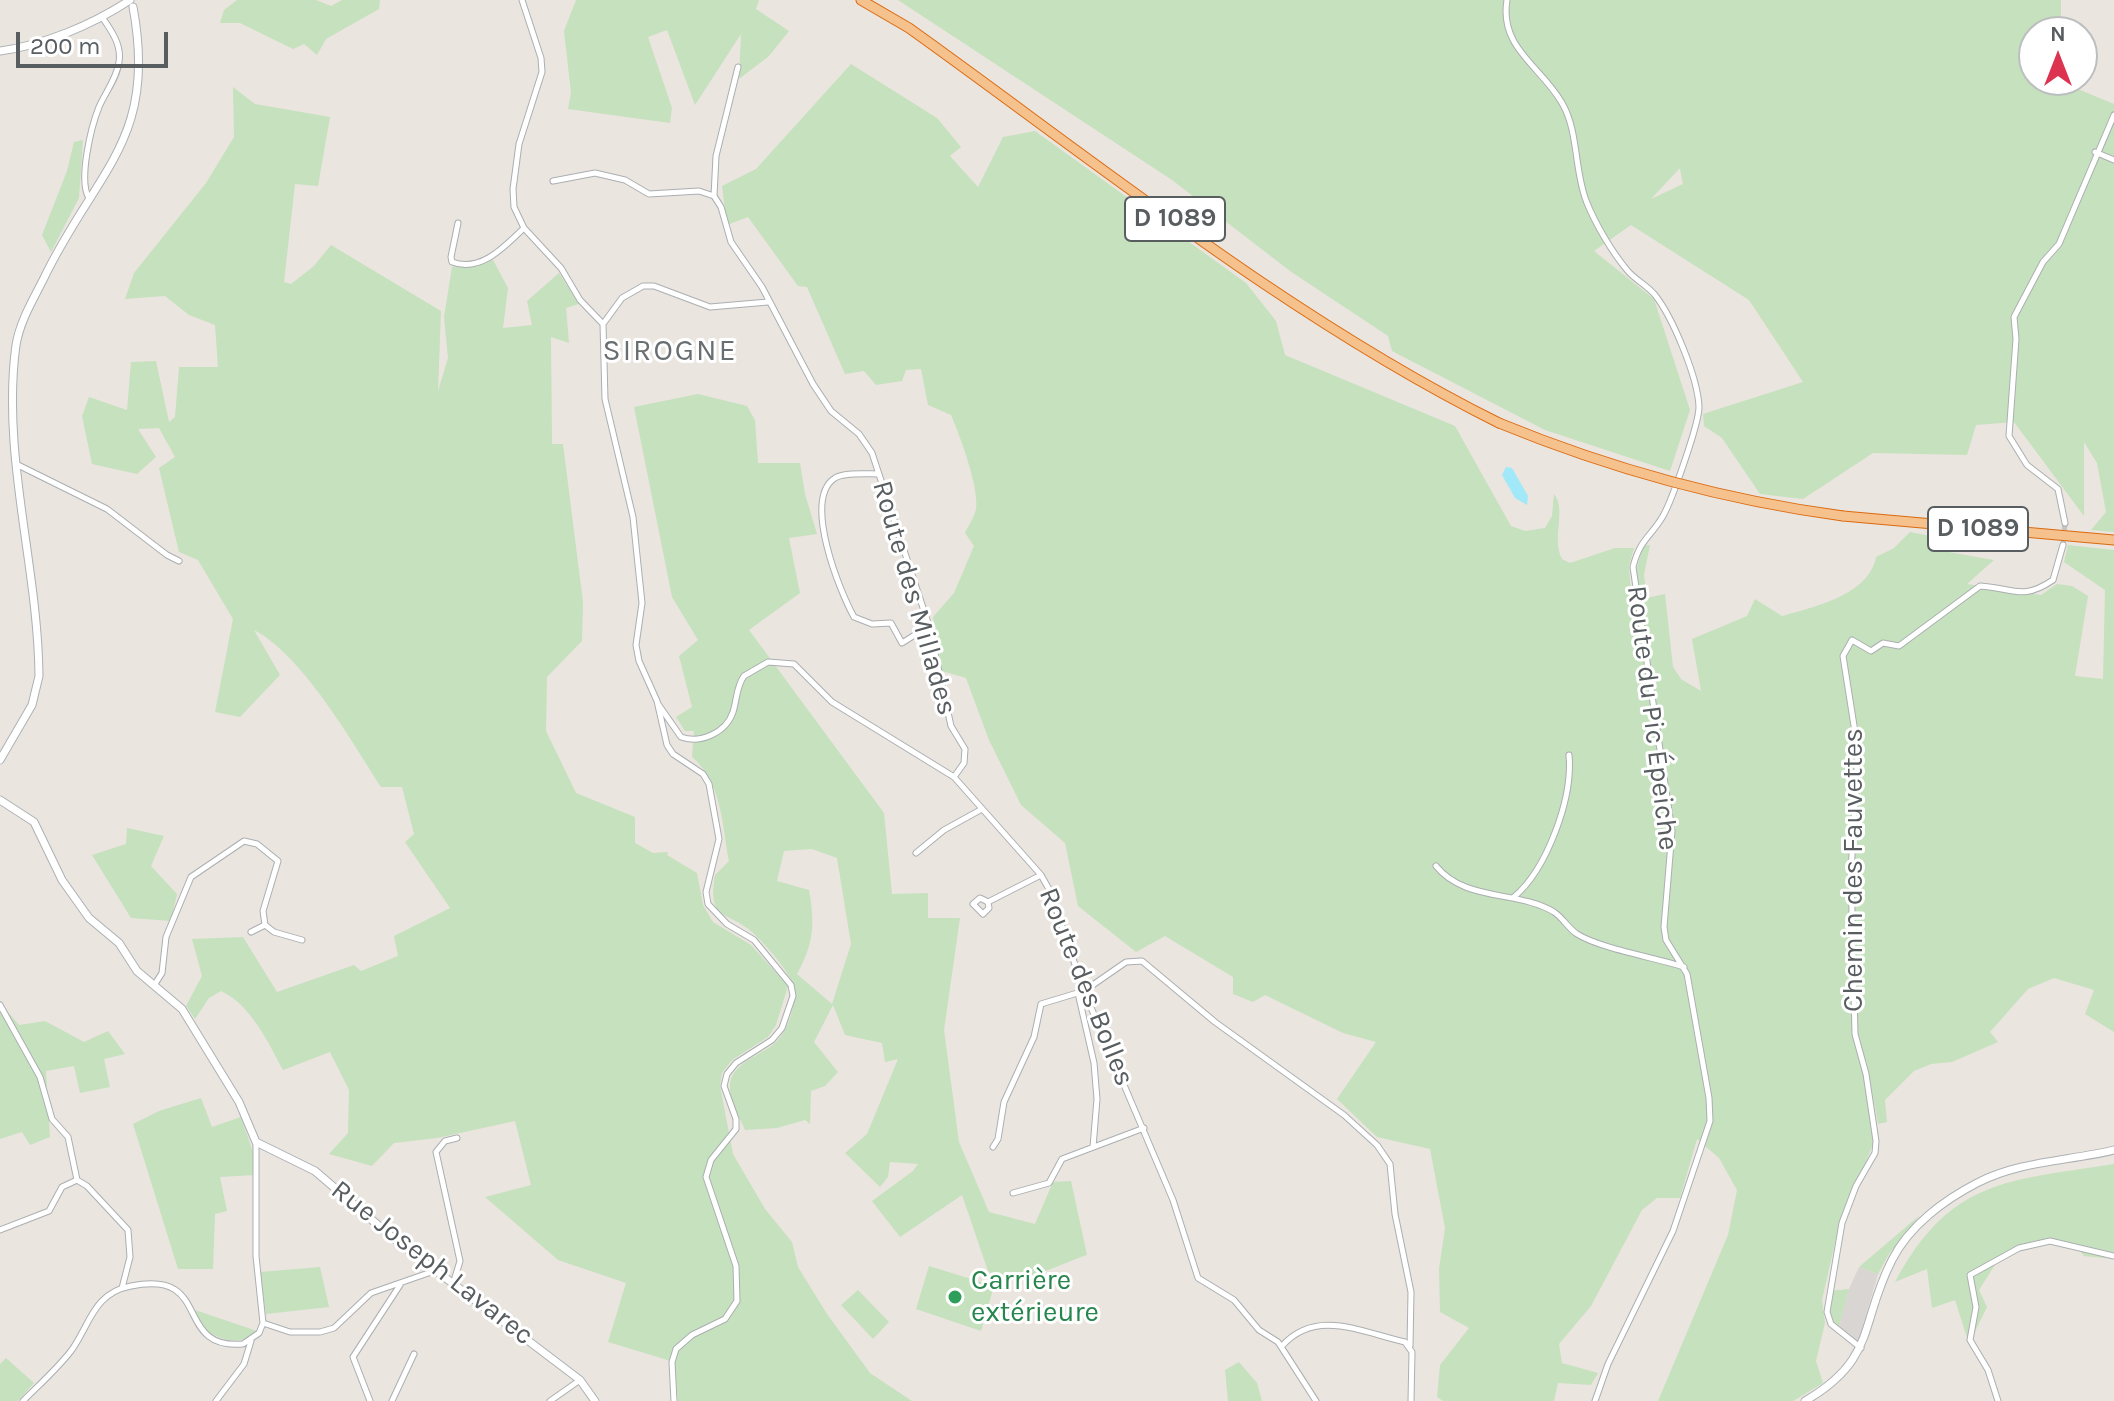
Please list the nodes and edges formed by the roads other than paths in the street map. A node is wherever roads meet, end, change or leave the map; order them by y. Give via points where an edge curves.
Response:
1 (522, 0) edge
2 (861, 0) edge
3 (1507, 0) edge
4 (131, 4) edge
5 (102, 17) junction
6 (0, 51) edge
7 (738, 67) dead end
8 (2114, 115) edge
9 (2095, 152) junction
10 (2114, 160) edge
11 (553, 181) dead end
12 (714, 196) junction
13 (89, 198) junction
14 (458, 223) dead end
15 (524, 228) junction
16 (769, 302) junction
17 (603, 324) junction
18 (18, 465) junction
19 (879, 474) junction
20 (2065, 523) tunnel mouth
21 (2114, 540) edge
22 (2063, 545) tunnel mouth
23 (179, 561) dead end
24 (929, 626) junction
25 (657, 703) junction
26 (1569, 755) dead end
27 (0, 760) edge
28 (954, 777) junction
29 (0, 800) edge
30 (982, 809) junction
31 (916, 853) dead end
32 (1436, 866) dead end
33 (1041, 875) junction
34 (1514, 897) junction
35 (988, 902) dead end
36 (265, 925) junction
37 (251, 932) dead end
38 (302, 940) dead end
39 (1684, 967) junction
40 (155, 984) junction
41 (1081, 992) junction
42 (0, 1005) edge
43 (1144, 1128) junction
44 (457, 1138) dead end
45 (256, 1142) junction
46 (993, 1147) dead end
47 (1093, 1147) junction
48 (2114, 1150) edge
49 (77, 1180) junction
50 (1013, 1193) dead end
51 (0, 1230) edge
52 (2114, 1256) edge
53 (438, 1269) junction
54 (454, 1281) junction
55 (400, 1285) junction
56 (122, 1288) junction
57 (378, 1291) junction
58 (390, 1298) junction
59 (263, 1323) junction
60 (251, 1341) junction
61 (1282, 1346) junction
62 (1410, 1346) junction
63 (1861, 1348) junction
64 (414, 1354) dead end
65 (580, 1380) junction
66 (23, 1401) edge
67 (216, 1401) edge
68 (370, 1401) edge
69 (392, 1401) edge
70 (550, 1401) edge
71 (595, 1401) edge
72 (674, 1401) edge
73 (1316, 1401) edge
74 (1411, 1401) edge
75 (1595, 1401) edge
76 (1805, 1401) edge
77 (1998, 1401) edge

1 - 15 street via 542,72 523,125 513,189
2 - 21 highway, D 1089, bridge via 909,28 1289,299 1391,366 1499,423 1678,486 1745,501 1843,516
3 - 39 street, Route du Pic Épeiche via 1507,26 1517,49 1562,102 1586,201 1628,271 1662,308 1694,381 1699,407 1668,506 1640,543 1633,567 1672,831 1664,927 1666,940
4 - 5 main road
4 - 13 main road via 141,61 137,102 124,143
5 - 6 main road
5 - 13 street via 116,39 119,62 91,133
7 - 12 street via 716,156
8 - 9 street
9 - 10 street
9 - 20 street via 2059,244 2043,262 2014,317 2009,436 2027,465 2058,489
11 - 12 street via 595,173 625,180 649,194 699,191
12 - 16 street, Route des Millades via 731,242
13 - 18 main road via 19,329 13,411
14 - 15 street via 451,257 459,264 490,258
15 - 17 street
16 - 17 street via 710,307 643,286 622,298
16 - 19 street, Route des Millades via 813,384 831,411 865,441
17 - 25 street via 605,399 633,517 642,603 636,645
18 - 23 street via 107,509
18 - 27 main road via 39,676 32,705
19 - 24 street, Route des Millades
19 - 24 street via 836,478 826,491 822,522 854,617 872,624 891,623 902,643
22 - 63 street, Chemin des Fauvettes via 2053,580 2035,592 1980,586 1899,646 1883,643 1871,651 1852,640 1843,656 1858,751 1851,872 1855,1034 1876,1141 1842,1223 1826,1299 1831,1324
24 - 28 street, Route des Millades via 946,708 965,749 964,763
25 - 28 street, Route des Bolles via 681,737 705,739 732,715 744,676 782,660 802,670 832,702 863,724
25 - 72 street via 667,745 703,774 715,807 719,839 708,904 727,924 754,940 791,985 793,996 772,1040 727,1074 724,1086 736,1129 711,1160 706,1177 736,1266 737,1301 725,1319 676,1349
26 - 34 street via 1571,773 1547,855 1530,884
28 - 30 street, Route des Bolles
29 - 40 main road via 34,822 73,897 119,943 137,971
30 - 31 street
30 - 33 street, Route des Bolles
32 - 34 street via 1456,884
33 - 35 street
33 - 41 street, Route des Bolles
34 - 39 street via 1554,912 1577,934
36 - 37 street
36 - 38 street
36 - 40 street via 263,911 278,861 257,844 244,841 191,877 166,937 162,973
39 - 75 street, Route du Pic Épeiche via 1710,1121 1673,1231
40 - 45 main road via 175,1000 202,1040
41 - 43 street, Route des Bolles
41 - 46 street via 1041,1004
41 - 47 street via 1097,1099
41 - 62 street via 1126,962 1142,961 1377,1145 1390,1164 1411,1292
42 - 49 street via 40,1077 52,1119 65,1130
43 - 47 street
43 - 61 street, Route des Bolles via 1198,1278 1234,1300 1259,1330
44 - 54 street via 445,1141 436,1152 460,1261
45 - 53 main road, Rue Joseph Lavarec via 315,1171
45 - 59 street via 256,1256
47 - 50 street via 1062,1159 1049,1183
48 - 63 main road via 2005,1172 1944,1202 1892,1260
49 - 51 street via 62,1187 49,1211
49 - 56 street via 128,1230 130,1257
52 - 77 street via 2050,1241 2019,1248 1970,1275 1976,1307 1970,1340
53 - 54 main road, Rue Joseph Lavarec
53 - 55 street
54 - 65 main road, Rue Joseph Lavarec
55 - 57 street
55 - 58 street
56 - 60 street via 172,1285 183,1293 199,1330 233,1345
56 - 66 street via 96,1305 70,1352
57 - 58 street
57 - 59 street via 334,1328 320,1332 290,1332
58 - 68 street via 353,1357
59 - 60 street
60 - 67 street via 244,1364
61 - 62 street via 1300,1329 1317,1324
61 - 73 street
62 - 74 street
63 - 76 main road via 1837,1380
64 - 69 street
65 - 70 street
65 - 71 main road, Rue Joseph Lavarec

